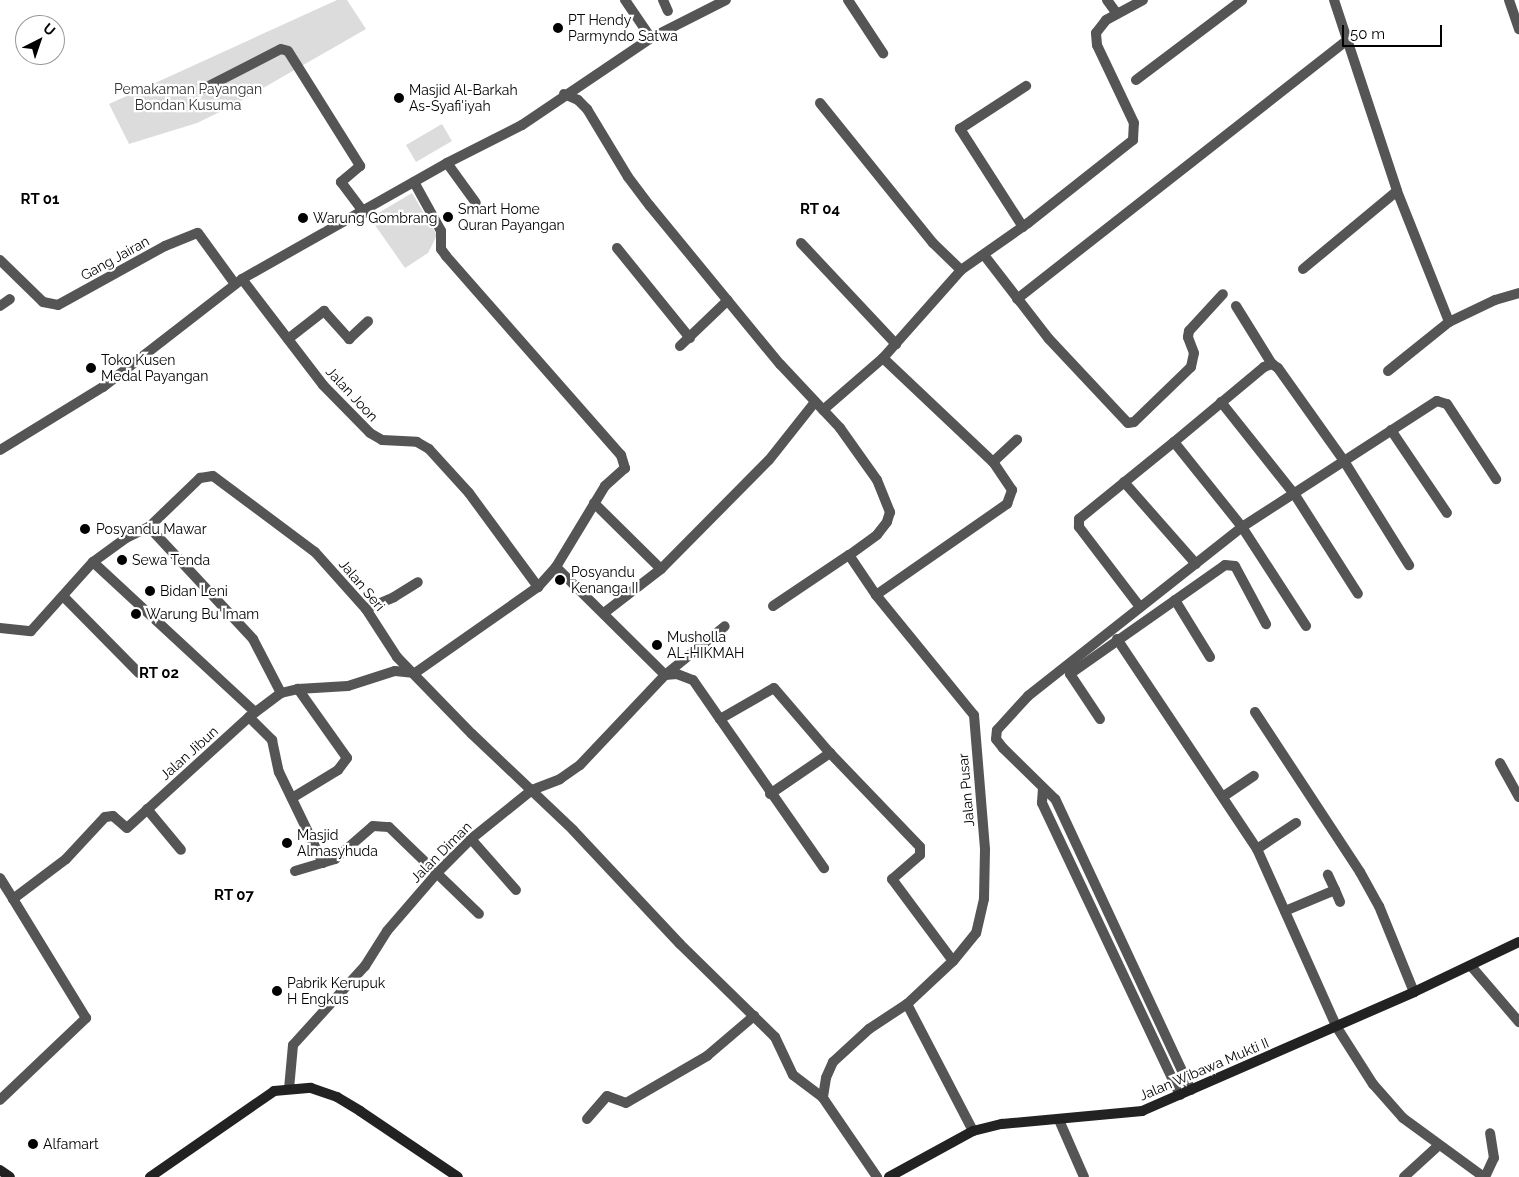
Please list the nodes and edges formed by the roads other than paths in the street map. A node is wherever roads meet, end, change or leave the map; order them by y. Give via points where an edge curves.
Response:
1 (625, 0) edge
2 (663, 0) edge
3 (726, 0) edge
4 (848, 0) edge
5 (1107, 0) edge
6 (1143, 0) edge
7 (1242, 0) edge
8 (1334, 0) edge
9 (1509, 0) edge
10 (668, 11) dead end
11 (1117, 14) junction
12 (1519, 28) edge
13 (651, 38) junction
14 (1346, 41) junction
15 (882, 53) dead end
16 (1136, 80) dead end
17 (1026, 86) dead end
18 (205, 88) dead end
19 (564, 94) junction
20 (820, 103) dead end
21 (447, 163) junction
22 (414, 182) junction
23 (1397, 191) junction
24 (476, 203) dead end
25 (364, 213) junction
26 (1023, 226) junction
27 (801, 243) dead end
28 (617, 248) dead end
29 (984, 255) junction
30 (0, 260) edge
31 (1303, 269) dead end
32 (961, 270) junction
33 (238, 282) junction
34 (1519, 293) edge
35 (1223, 294) dead end
36 (10, 299) dead end
37 (1017, 299) junction
38 (728, 300) junction
39 (0, 306) edge
40 (1236, 306) dead end
41 (368, 321) dead end
42 (1449, 322) junction
43 (690, 338) junction
44 (288, 339) junction
45 (896, 344) junction
46 (680, 346) dead end
47 (883, 358) junction
48 (1272, 364) junction
49 (1388, 370) dead end
50 (815, 402) junction
51 (1221, 402) junction
52 (823, 410) junction
53 (1391, 430) junction
54 (1017, 440) dead end
55 (1174, 442) junction
56 (0, 450) edge
57 (1344, 461) junction
58 (993, 462) junction
59 (1496, 479) dead end
60 (1124, 482) junction
61 (1295, 495) junction
62 (594, 503) junction
63 (1447, 513) dead end
64 (149, 527) junction
65 (1242, 527) junction
66 (849, 555) junction
67 (93, 562) junction
68 (1196, 564) junction
69 (1409, 565) dead end
70 (556, 567) junction
71 (661, 569) junction
72 (418, 582) dead end
73 (538, 587) junction
74 (1358, 594) dead end
75 (876, 595) junction
76 (64, 597) junction
77 (1175, 600) junction
78 (773, 606) dead end
79 (1140, 607) junction
80 (366, 608) junction
81 (604, 613) junction
82 (1266, 624) dead end
83 (726, 626) dead end
84 (1306, 626) dead end
85 (0, 628) edge
86 (1117, 639) junction
87 (1210, 657) dead end
88 (139, 673) dead end
89 (415, 673) junction
90 (665, 675) junction
91 (298, 689) junction
92 (282, 693) junction
93 (1254, 712) dead end
94 (252, 715) junction
95 (720, 719) junction
96 (1100, 719) dead end
97 (830, 753) junction
98 (1500, 762) dead end
99 (1254, 776) dead end
100 (1043, 788) junction
101 (532, 790) junction
102 (770, 794) junction
103 (1224, 796) junction
104 (1519, 797) edge
105 (292, 798) junction
106 (147, 809) junction
107 (1063, 816) junction
108 (1051, 822) junction
109 (1296, 823) dead end
110 (471, 840) junction
111 (1257, 849) junction
112 (181, 850) dead end
113 (323, 863) junction
114 (824, 868) dead end
115 (295, 871) dead end
116 (437, 872) junction
117 (1328, 875) dead end
118 (0, 878) edge
119 (516, 890) dead end
120 (1335, 890) junction
121 (13, 899) junction
122 (1340, 902) dead end
123 (1285, 911) junction
124 (479, 914) dead end
125 (1122, 942) junction
126 (1519, 942) edge
127 (1109, 948) junction
128 (953, 961) junction
129 (1472, 966) junction
130 (1414, 992) junction
131 (907, 1004) junction
132 (754, 1016) junction
133 (1519, 1022) edge
134 (1336, 1026) junction
135 (289, 1089) junction
136 (1191, 1090) junction
137 (1180, 1095) junction
138 (823, 1098) junction
139 (0, 1100) edge
140 (587, 1119) dead end
141 (1059, 1120) junction
142 (973, 1131) junction
143 (1490, 1133) dead end
144 (1439, 1145) junction
145 (0, 1170) edge
146 (10, 1177) edge
147 (150, 1177) edge
148 (458, 1177) edge
149 (877, 1177) edge
150 (889, 1177) edge
151 (1084, 1177) edge
152 (1404, 1177) edge
153 (1485, 1177) edge

1 - 13 street
2 - 10 street
3 - 13 street
4 - 15 street
5 - 11 street
6 - 11 street
7 - 16 street
8 - 14 street
9 - 12 street
11 - 26 street via 1099,26 1096,39 1134,123 1134,140
13 - 19 street
14 - 23 street
14 - 37 street
17 - 26 street via 960,128
18 - 25 street via 281,49 288,51 360,166 341,182
19 - 21 street via 522,124
19 - 38 street via 578,100 587,109 628,177
20 - 32 street via 933,244
21 - 22 street
21 - 24 street
22 - 25 street
22 - 62 street via 442,231 441,248 446,256 621,455 625,468 605,486
23 - 31 street
23 - 42 street
25 - 33 street
26 - 29 street
27 - 45 street
28 - 43 street
29 - 32 street
29 - 37 street
30 - 33 street, Gang Jairan via 43,302 58,305 165,246 198,233
32 - 45 street
33 - 44 street, Jalan Joon
33 - 56 street via 103,387
34 - 42 street via 1495,300
35 - 37 street via 1189,330 1194,353 1191,367 1131,424 1124,421 1049,340
36 - 39 street
38 - 43 street
38 - 50 street
40 - 48 street
41 - 44 street via 349,339 324,311
42 - 49 street
43 - 46 street
44 - 73 street, Jalan Joon via 323,385 370,433 382,440 417,442 429,449 469,493
45 - 47 street
47 - 52 street
47 - 58 street
48 - 51 street
48 - 57 street
50 - 52 street
50 - 71 street via 768,460
51 - 55 street
51 - 61 street
52 - 66 street via 877,480 890,512 878,535
53 - 57 street
53 - 59 street via 1437,401 1447,404
53 - 63 street
54 - 58 street
55 - 60 street
55 - 65 street
57 - 61 street
57 - 69 street
58 - 75 street via 1012,490 1007,504
60 - 68 street
60 - 79 street via 1079,519 1079,527
61 - 65 street
61 - 74 street
62 - 70 street
62 - 71 street
64 - 67 street, Jalan Seri via 126,538
64 - 80 street, Jalan Seri via 200,478 213,476 315,552
64 - 92 street via 253,639
65 - 68 street
65 - 84 street
66 - 75 street, Jalan Pusar
66 - 78 street
67 - 76 street, Jalan Seri
67 - 94 street
68 - 79 street
70 - 73 street
70 - 81 street
71 - 81 street
72 - 80 street via 394,597
73 - 89 street
75 - 128 street, Jalan Pusar via 974,715 984,850 984,899 976,933
76 - 85 street, Jalan Seri via 31,631
76 - 88 street
77 - 82 street via 1225,565 1235,566
77 - 86 street
77 - 87 street
79 - 100 street via 1015,707 998,730 996,739
80 - 89 street, Jalan Seri via 398,656
81 - 90 street
83 - 90 street, Jalan Diman
86 - 96 street via 1070,674
86 - 103 street
89 - 91 street, Jalan Jibun via 395,671 348,686
89 - 101 street, Jalan Seri via 472,734
90 - 95 street via 677,674 693,680
90 - 101 street, Jalan Diman via 580,765 560,780
91 - 92 street, Jalan Jibun
91 - 105 street via 347,758 338,770
92 - 94 street, Jalan Jibun
93 - 130 street via 1360,872 1379,906
94 - 105 street via 272,740 279,772
94 - 106 street, Jalan Jibun
95 - 97 street via 774,688
95 - 102 street
97 - 102 street
97 - 128 street via 920,847 920,855 892,879
98 - 104 street
99 - 103 street
100 - 107 street via 1055,799
100 - 108 street via 1042,803
101 - 110 street, Jalan Diman
101 - 132 street, Jalan Seri
102 - 114 street
103 - 111 street
105 - 113 street
106 - 112 street
106 - 121 street, Jalan Jibun via 127,828 113,816 106,817 66,859
107 - 108 street
107 - 125 street
108 - 127 street
109 - 111 street
110 - 116 street, Jalan Diman
110 - 119 street
111 - 123 street
113 - 115 street
113 - 116 street via 335,859 373,826 389,827
116 - 124 street
116 - 135 street, Jalan Diman via 387,931 366,966 293,1045
117 - 120 street
118 - 121 street
120 - 122 street
120 - 123 street
121 - 139 street via 86,1018
123 - 134 street
125 - 127 street
125 - 136 street
126 - 129 main road, Jalan Wibawa Mukti II
127 - 137 street
128 - 131 street, Jalan Pusar
129 - 130 main road, Jalan Wibawa Mukti II
129 - 133 street
130 - 134 main road, Jalan Wibawa Mukti II
131 - 138 street, Jalan Pusar via 869,1029 833,1062
131 - 142 street
132 - 138 street, Jalan Seri via 775,1037 793,1075
132 - 140 street via 707,1056 626,1103 607,1096
134 - 136 main road, Jalan Wibawa Mukti II
134 - 144 street via 1373,1084 1403,1118
135 - 147 main road via 274,1091
135 - 148 main road via 311,1088 337,1097
136 - 137 main road, Jalan Wibawa Mukti II
137 - 141 main road, Jalan Wibawa Mukti II via 1142,1111
138 - 149 street
141 - 142 main road, Jalan Wibawa Mukti II via 1002,1124
141 - 151 street
142 - 150 main road, Jalan Wibawa Mukti II
143 - 153 street via 1494,1158
144 - 152 street
144 - 153 street
145 - 146 main road

